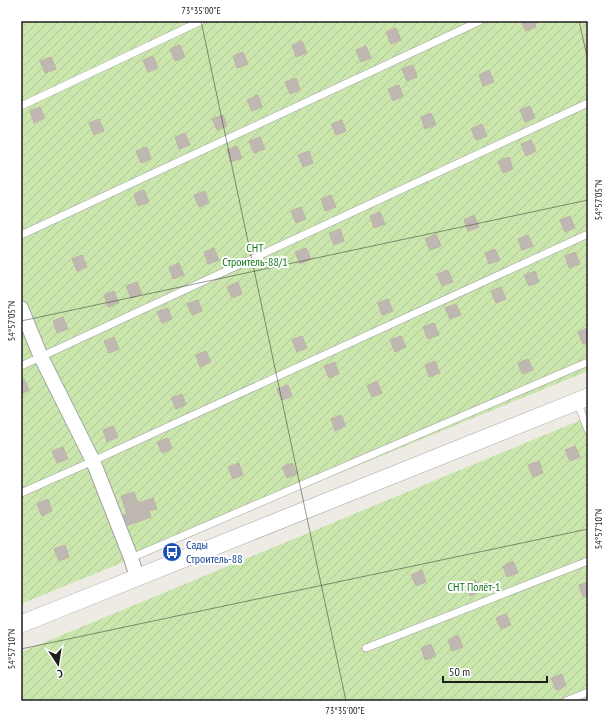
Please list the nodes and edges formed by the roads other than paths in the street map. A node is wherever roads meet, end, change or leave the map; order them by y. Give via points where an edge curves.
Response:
1 (201, 21) edge
2 (480, 21) edge
3 (588, 103) edge
4 (21, 106) edge
5 (588, 234) edge
6 (21, 235) edge
7 (21, 308) edge
8 (41, 357) junction
9 (588, 362) edge
10 (21, 366) edge
11 (582, 399) edge
12 (588, 430) edge
13 (93, 462) junction
14 (21, 493) edge
15 (131, 558) junction
16 (588, 561) edge
17 (137, 577) junction
18 (21, 624) edge
19 (366, 648) dead end
20 (588, 692) edge
21 (566, 701) edge

1 - 4 lane
2 - 6 lane
3 - 8 lane
5 - 13 lane
7 - 8 street
8 - 10 lane
8 - 13 street
9 - 15 lane
11 - 12 lane
11 - 17 street
13 - 14 lane
13 - 15 street
15 - 17 street
16 - 19 lane
17 - 18 street
20 - 21 lane

